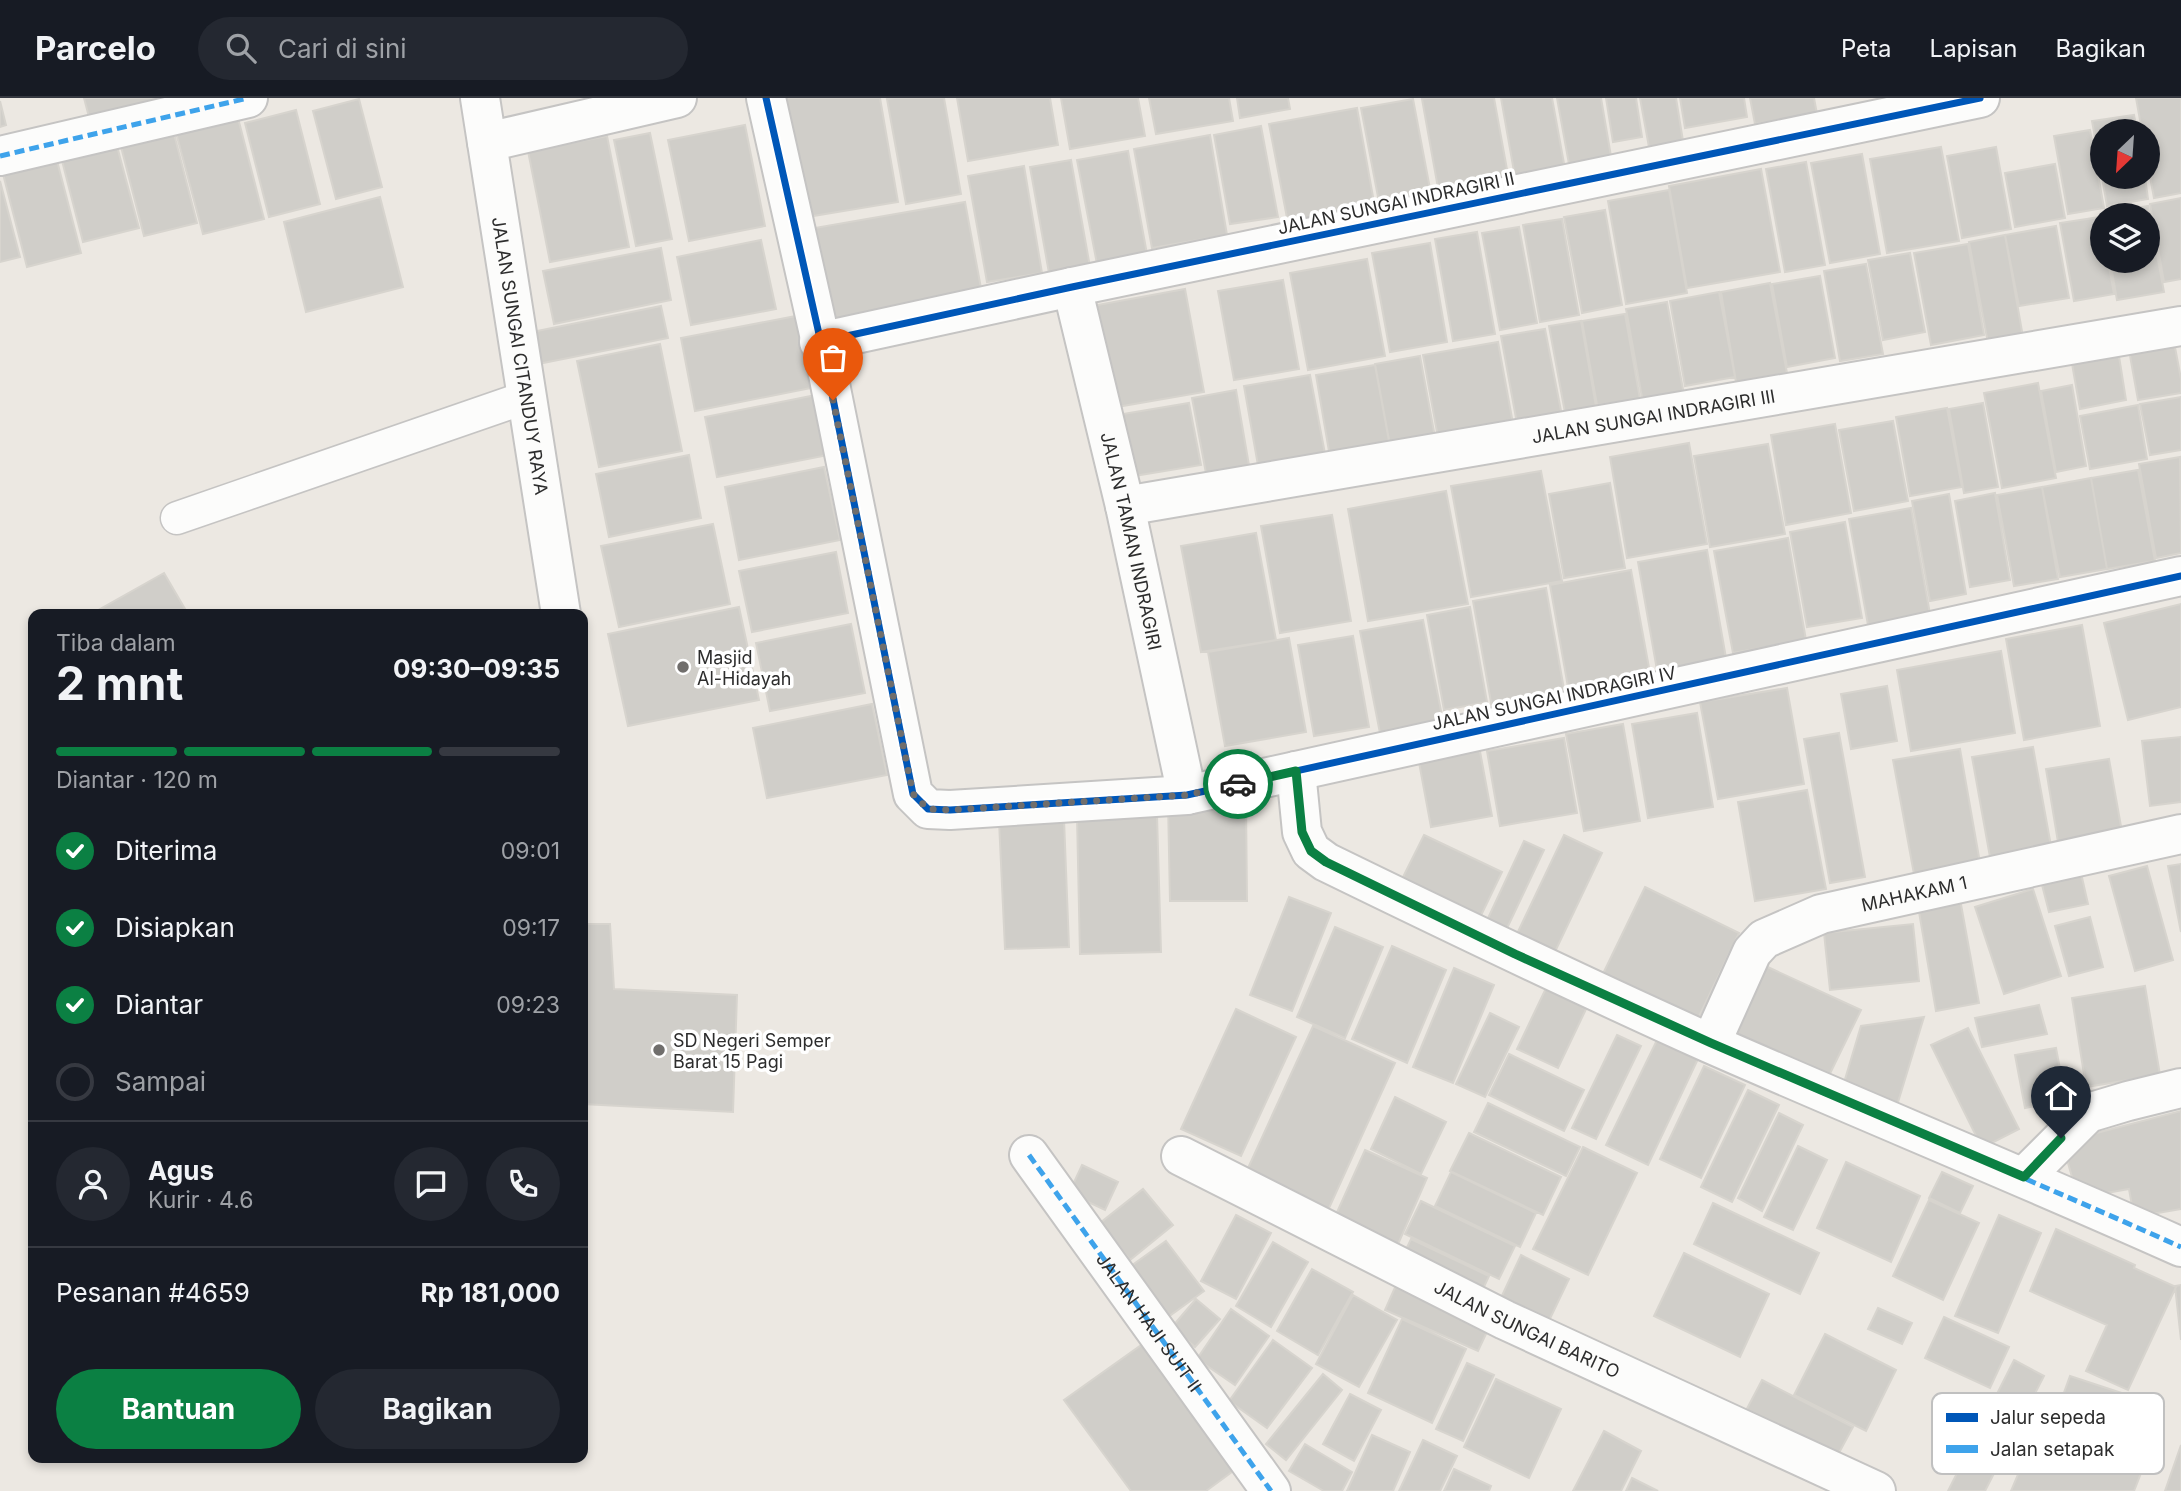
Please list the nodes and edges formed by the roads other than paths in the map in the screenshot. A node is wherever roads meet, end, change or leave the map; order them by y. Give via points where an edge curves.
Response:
1 (248, 98) edge
2 (480, 98) edge
3 (677, 98) edge
4 (766, 98) edge
5 (1980, 98) edge
6 (487, 142) junction
7 (0, 156) edge
8 (1072, 287) junction
9 (2181, 326) edge
10 (819, 342) junction
11 (527, 397) junction
12 (1125, 506) junction
13 (177, 518) dead end
14 (2181, 576) edge
15 (560, 609) edge
16 (1296, 771) junction
17 (1187, 795) junction
18 (2181, 834) edge
19 (1711, 1043) junction
20 (2181, 1088) edge
21 (1029, 1155) dead end
22 (1181, 1156) dead end
23 (2024, 1177) junction
24 (2181, 1247) edge
25 (1271, 1491) edge
26 (1876, 1491) edge

1 - 7 street
2 - 6 street, JALAN SUNGAI CITANDUY RAYA
3 - 6 street
4 - 10 street
5 - 8 street, JALAN SUNGAI INDRAGIRI II
6 - 11 street, JALAN SUNGAI CITANDUY RAYA
8 - 10 street, JALAN SUNGAI INDRAGIRI II
8 - 12 street, JALAN TAMAN INDRAGIRI
9 - 12 street, JALAN SUNGAI INDRAGIRI III
10 - 17 street, JALAN SUNGAI INDRAGIRI IV via 913,794 928,809 950,810
11 - 13 lane
11 - 15 street, JALAN SUNGAI CITANDUY RAYA
12 - 17 street, JALAN TAMAN INDRAGIRI
14 - 16 street, JALAN SUNGAI INDRAGIRI IV
16 - 17 street, JALAN SUNGAI INDRAGIRI IV
16 - 19 street via 1302,832 1311,851 1326,862
18 - 19 street, MAHAKAM 1 via 1821,914 1764,939 1752,952
19 - 23 street
20 - 23 street via 2088,1113
21 - 25 street, JALAN HAJI SUIT II
22 - 26 street, JALAN SUNGAI BARITO via 1505,1320
23 - 24 street

